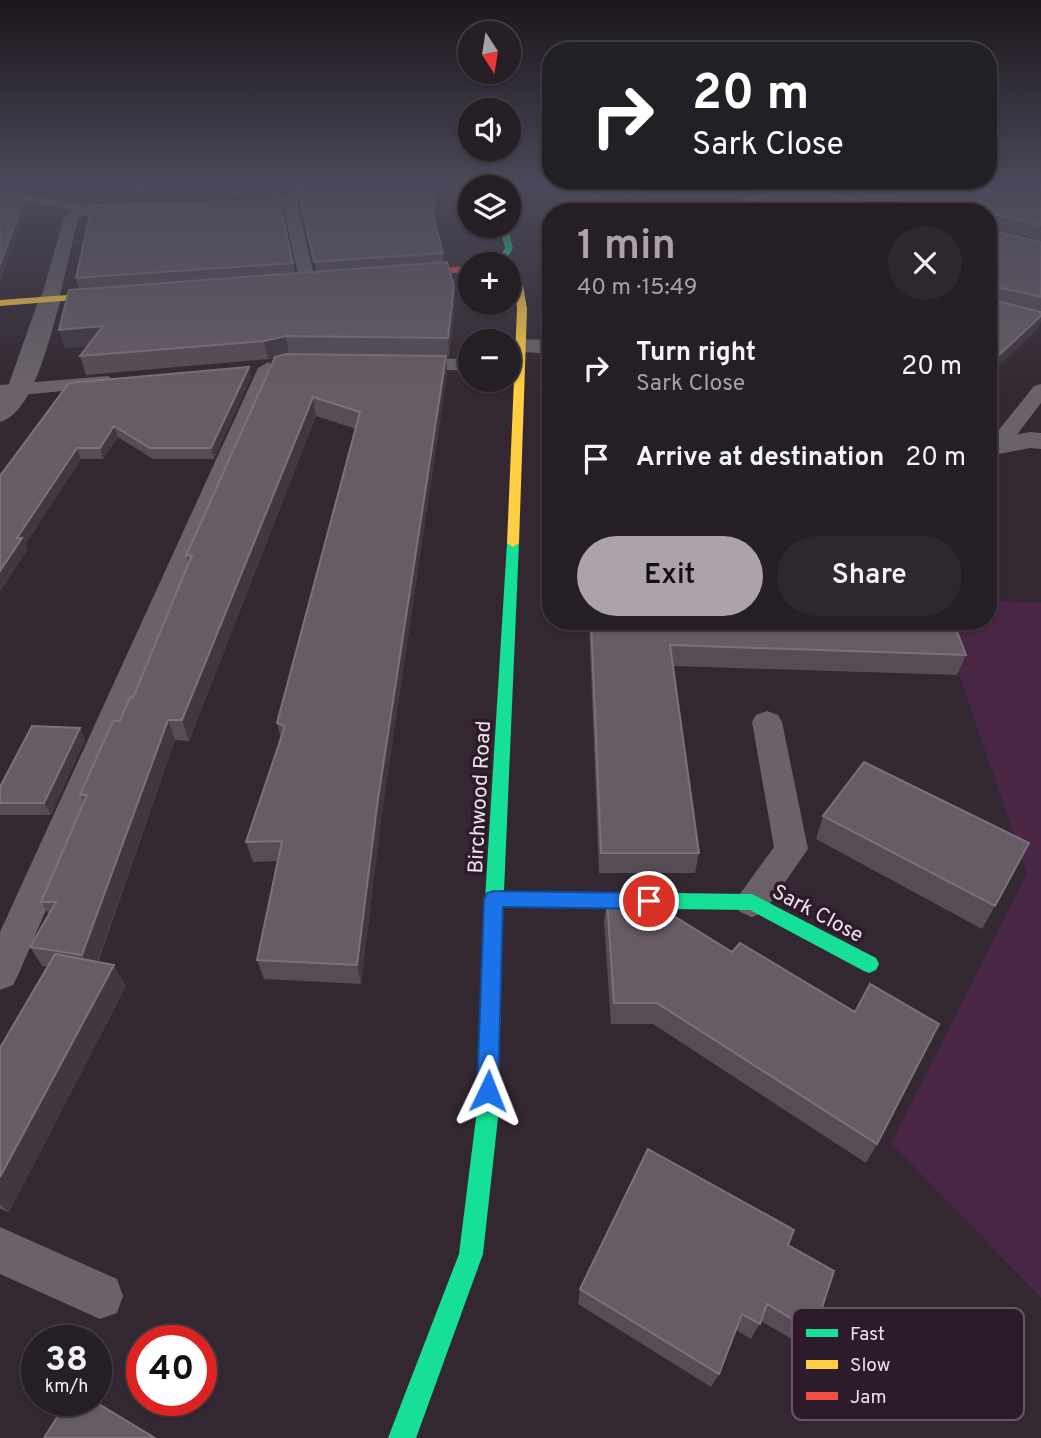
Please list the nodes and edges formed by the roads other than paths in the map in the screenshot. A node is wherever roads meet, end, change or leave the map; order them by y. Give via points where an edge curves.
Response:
1 (62, 254) edge
2 (301, 254) edge
3 (458, 270) edge
4 (373, 274) edge
5 (307, 279) edge
6 (131, 293) edge
7 (50, 299) junction
8 (0, 303) edge
9 (542, 350) edge
10 (521, 357) edge
11 (393, 363) edge
12 (458, 365) edge
13 (266, 367) dead end
14 (130, 380) edge
15 (9, 390) edge
16 (1041, 390) edge
17 (515, 392) edge
18 (0, 414) edge
19 (1041, 441) edge
20 (997, 445) edge
21 (997, 450) edge
22 (767, 722) dead end
23 (494, 899) junction
24 (752, 902) junction
25 (869, 964) dead end
26 (0, 973) edge
27 (0, 1250) edge
28 (100, 1296) dead end
29 (402, 1438) edge

1 - 7 lane
2 - 5 lane
3 - 4 street
6 - 7 street
7 - 8 street
7 - 15 street
9 - 10 street
11 - 12 lane
13 - 26 lane
14 - 15 lane
15 - 18 street
16 - 20 lane
17 - 23 street, Birchwood Road via 512,583
19 - 21 street
22 - 24 lane via 791,849
23 - 24 street, Sark Close
23 - 29 street, Birchwood Road via 487,1118 471,1254
24 - 25 street, Sark Close
27 - 28 lane

